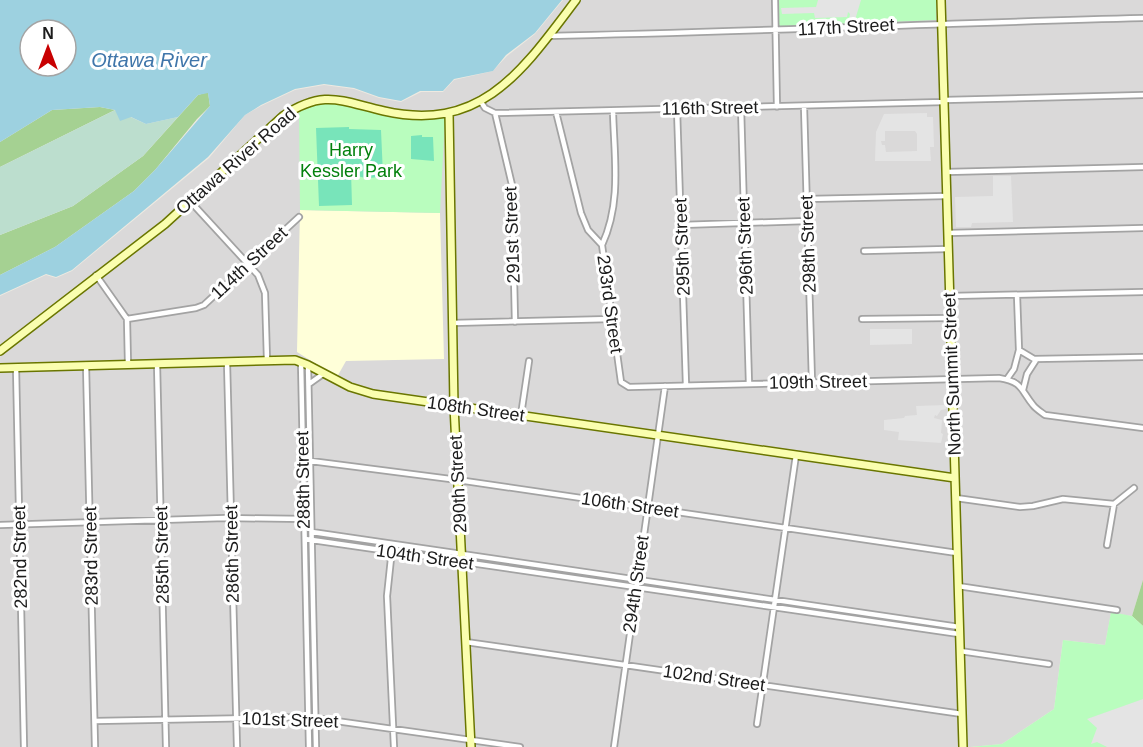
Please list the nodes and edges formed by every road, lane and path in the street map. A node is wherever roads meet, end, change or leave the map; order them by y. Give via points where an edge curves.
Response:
1 (576, 0) edge
2 (775, 0) edge
3 (941, 0) edge
4 (1143, 18) edge
5 (942, 23) junction
6 (776, 31) junction
7 (548, 36) junction
8 (1143, 95) edge
9 (944, 101) junction
10 (481, 102) junction
11 (777, 106) junction
12 (804, 106) junction
13 (741, 107) junction
14 (677, 109) junction
15 (612, 111) junction
16 (556, 112) junction
17 (449, 113) junction
18 (495, 113) junction
19 (1143, 167) edge
20 (946, 172) junction
21 (947, 196) junction
22 (807, 199) junction
23 (190, 201) junction
24 (299, 217) dead end
25 (807, 221) junction
26 (744, 223) junction
27 (681, 225) junction
28 (1143, 228) edge
29 (948, 233) junction
30 (602, 245) junction
31 (948, 249) junction
32 (864, 251) dead end
33 (247, 264) junction
34 (96, 275) junction
35 (1143, 292) edge
36 (1017, 295) junction
37 (950, 296) junction
38 (950, 318) junction
39 (127, 319) junction
40 (612, 319) junction
41 (862, 319) dead end
42 (515, 322) junction
43 (452, 323) junction
44 (1019, 350) junction
45 (0, 351) edge
46 (1143, 357) edge
47 (1037, 359) junction
48 (267, 360) junction
49 (529, 361) dead end
50 (227, 362) junction
51 (157, 363) junction
52 (128, 364) junction
53 (305, 364) junction
54 (86, 365) junction
55 (0, 367) edge
56 (16, 367) junction
57 (323, 374) junction
58 (952, 379) junction
59 (1007, 379) junction
60 (812, 382) junction
61 (309, 384) junction
62 (749, 384) junction
63 (686, 385) junction
64 (665, 386) junction
65 (629, 387) joint
66 (1023, 390) junction
67 (454, 405) junction
68 (522, 415) junction
69 (1143, 428) edge
70 (658, 435) junction
71 (796, 455) junction
72 (303, 460) junction
73 (310, 460) junction
74 (955, 478) junction
75 (458, 480) junction
76 (1134, 488) dead end
77 (956, 498) junction
78 (1114, 504) junction
79 (647, 508) junction
80 (304, 518) junction
81 (232, 519) junction
82 (311, 519) junction
83 (162, 520) junction
84 (91, 523) junction
85 (0, 525) edge
86 (19, 525) junction
87 (785, 528) junction
88 (312, 532) junction
89 (305, 539) junction
90 (312, 540) junction
91 (393, 544) junction
92 (1107, 544) dead end
93 (392, 552) junction
94 (957, 553) junction
95 (462, 558) junction
96 (547, 567) junction
97 (546, 574) junction
98 (638, 580) junction
99 (958, 586) junction
100 (637, 588) junction
101 (705, 590) junction
102 (704, 597) junction
103 (306, 598) junction
104 (313, 598) junction
105 (775, 600) junction
106 (774, 608) junction
107 (1117, 610) dead end
108 (867, 613) junction
109 (866, 621) junction
110 (959, 631) junction
111 (466, 642) junction
112 (960, 651) junction
113 (307, 657) junction
114 (314, 657) junction
115 (624, 664) junction
116 (1049, 664) dead end
117 (762, 685) junction
118 (962, 714) junction
119 (308, 717) junction
120 (236, 718) junction
121 (315, 718) junction
122 (166, 720) junction
123 (95, 721) junction
124 (757, 724) dead end
125 (393, 729) junction
126 (470, 743) edge
127 (24, 747) edge
128 (95, 747) edge
129 (166, 747) edge
130 (237, 747) edge
131 (309, 747) edge
132 (316, 747) edge
133 (394, 747) edge
134 (520, 747) edge
135 (614, 747) edge
136 (963, 747) edge

1 - 7 street, Ottawa River Road
2 - 6 street
3 - 5 street, North Summit Street
4 - 5 street, 117th Street
5 - 6 street, 117th Street
5 - 9 street, North Summit Street
6 - 7 street, 117th Street
6 - 11 street
7 - 10 street, Ottawa River Road via 509,82
8 - 9 street, 116th Street
9 - 12 street, 116th Street
9 - 20 street, North Summit Street
10 - 17 street, Ottawa River Road
10 - 18 street
11 - 12 street, 116th Street
11 - 13 street, 116th Street
12 - 22 street, 298th Street
13 - 14 street, 116th Street
13 - 26 street, 296th Street
14 - 15 street, 116th Street
14 - 27 street, 295th Street
15 - 16 street, 116th Street
15 - 30 street, 293rd Street via 615,200
16 - 18 street, 116th Street
16 - 30 street via 581,213 588,230
17 - 23 street, Ottawa River Road via 416,116 334,99 311,101 283,116
17 - 43 street, 290th Street
18 - 42 street, 291st Street via 513,192
19 - 20 street
20 - 21 street, North Summit Street
21 - 22 street
21 - 29 street, North Summit Street
22 - 25 street, 298th Street
23 - 33 street
23 - 34 street, Ottawa River Road
24 - 33 street, 114th Street
25 - 26 street
25 - 60 street, 298th Street
26 - 27 street
26 - 62 street, 296th Street
27 - 63 street, 295th Street
28 - 29 street
29 - 31 street, North Summit Street
30 - 40 street, 293rd Street
31 - 32 street
31 - 37 street, North Summit Street
33 - 39 street, 114th Street via 204,305
33 - 48 street via 258,275 265,293
34 - 39 street
34 - 45 street, Ottawa River Road
35 - 36 street
36 - 37 street
36 - 44 street
37 - 38 street, North Summit Street
38 - 41 street
38 - 58 street, North Summit Street
39 - 52 street
40 - 42 street
40 - 65 street, 293rd Street via 621,382
42 - 43 street
43 - 67 street, 290th Street
44 - 47 street
44 - 59 street
46 - 47 street
47 - 66 street
48 - 50 street, 108th Street
48 - 53 street, 108th Street
49 - 68 street
50 - 51 street, 108th Street
50 - 81 street, 286th Street
51 - 52 street, 108th Street
51 - 83 street, 285th Street
52 - 54 street, 108th Street
53 - 57 street, 108th Street
53 - 61 street, 288th Street
53 - 72 street, 288th Street
54 - 56 street, 108th Street
54 - 84 street, 283rd Street
55 - 56 street, 108th Street
56 - 86 street, 282nd Street
57 - 61 street
57 - 67 street, 108th Street via 358,390
58 - 59 street, 109th Street
58 - 60 street, 109th Street
58 - 74 street, North Summit Street
59 - 66 street
60 - 62 street, 109th Street
61 - 73 street, 288th Street
62 - 63 street, 109th Street
63 - 64 street, 109th Street
64 - 65 street, 109th Street
64 - 70 street, 294th Street
66 - 69 street via 1033,406 1045,415
67 - 68 street, 108th Street
67 - 75 street, 290th Street
68 - 70 street, 108th Street
70 - 71 street, 108th Street
70 - 79 street, 294th Street
71 - 74 street, 108th Street
71 - 87 street
72 - 73 street, 106th Street
72 - 80 street, 288th Street
73 - 75 street, 106th Street
73 - 82 street, 288th Street
74 - 77 street, North Summit Street
75 - 79 street, 106th Street
75 - 95 street, 290th Street
76 - 78 street
77 - 78 street via 1020,507 1063,499
77 - 94 street, North Summit Street
78 - 92 street
79 - 87 street, 106th Street
79 - 98 street, 294th Street
80 - 81 street
80 - 82 street
80 - 89 street, 288th Street
81 - 83 street
81 - 120 street, 286th Street
82 - 88 street, 288th Street
83 - 84 street
83 - 122 street, 285th Street
84 - 86 street
84 - 123 street, 283rd Street
85 - 86 street
86 - 127 street, 282nd Street
87 - 94 street, 106th Street
87 - 105 street
88 - 90 street, 288th Street
88 - 91 street, 104th Street
89 - 90 street, 104th Street
89 - 103 street, 288th Street
90 - 93 street, 104th Street
90 - 104 street, 288th Street
91 - 93 street
91 - 95 street, 104th Street
93 - 95 street, 104th Street
93 - 125 street via 387,596
94 - 99 street, North Summit Street
95 - 96 street, 104th Street
95 - 97 street, 104th Street
95 - 111 street, 290th Street
96 - 97 street
96 - 98 street, 104th Street
97 - 100 street, 104th Street
98 - 100 street, 294th Street
98 - 101 street, 104th Street
99 - 107 street
99 - 110 street, North Summit Street
100 - 102 street, 104th Street
100 - 115 street, 294th Street
101 - 102 street
101 - 105 street, 104th Street
102 - 106 street, 104th Street
103 - 104 street
103 - 113 street, 288th Street
104 - 114 street, 288th Street
105 - 106 street
105 - 108 street, 104th Street
106 - 109 street, 104th Street
106 - 117 street
108 - 109 street
108 - 110 street, 104th Street
109 - 110 street, 104th Street
110 - 112 street, North Summit Street
111 - 115 street, 102nd Street
111 - 126 street, 290th Street
112 - 116 street
112 - 118 street, North Summit Street
113 - 114 street
113 - 119 street, 288th Street
114 - 121 street, 288th Street
115 - 117 street, 102nd Street
115 - 135 street, 294th Street
117 - 118 street, 102nd Street
117 - 124 street
118 - 136 street, North Summit Street
119 - 120 street, 101st Street
119 - 121 street, 101st Street
119 - 131 street, 288th Street
120 - 122 street, 101st Street
120 - 130 street, 286th Street
121 - 125 street, 101st Street
121 - 132 street, 288th Street
122 - 123 street, 101st Street
122 - 129 street, 285th Street
123 - 128 street, 283rd Street
125 - 126 street, 101st Street
125 - 133 street
126 - 134 street, 101st Street

